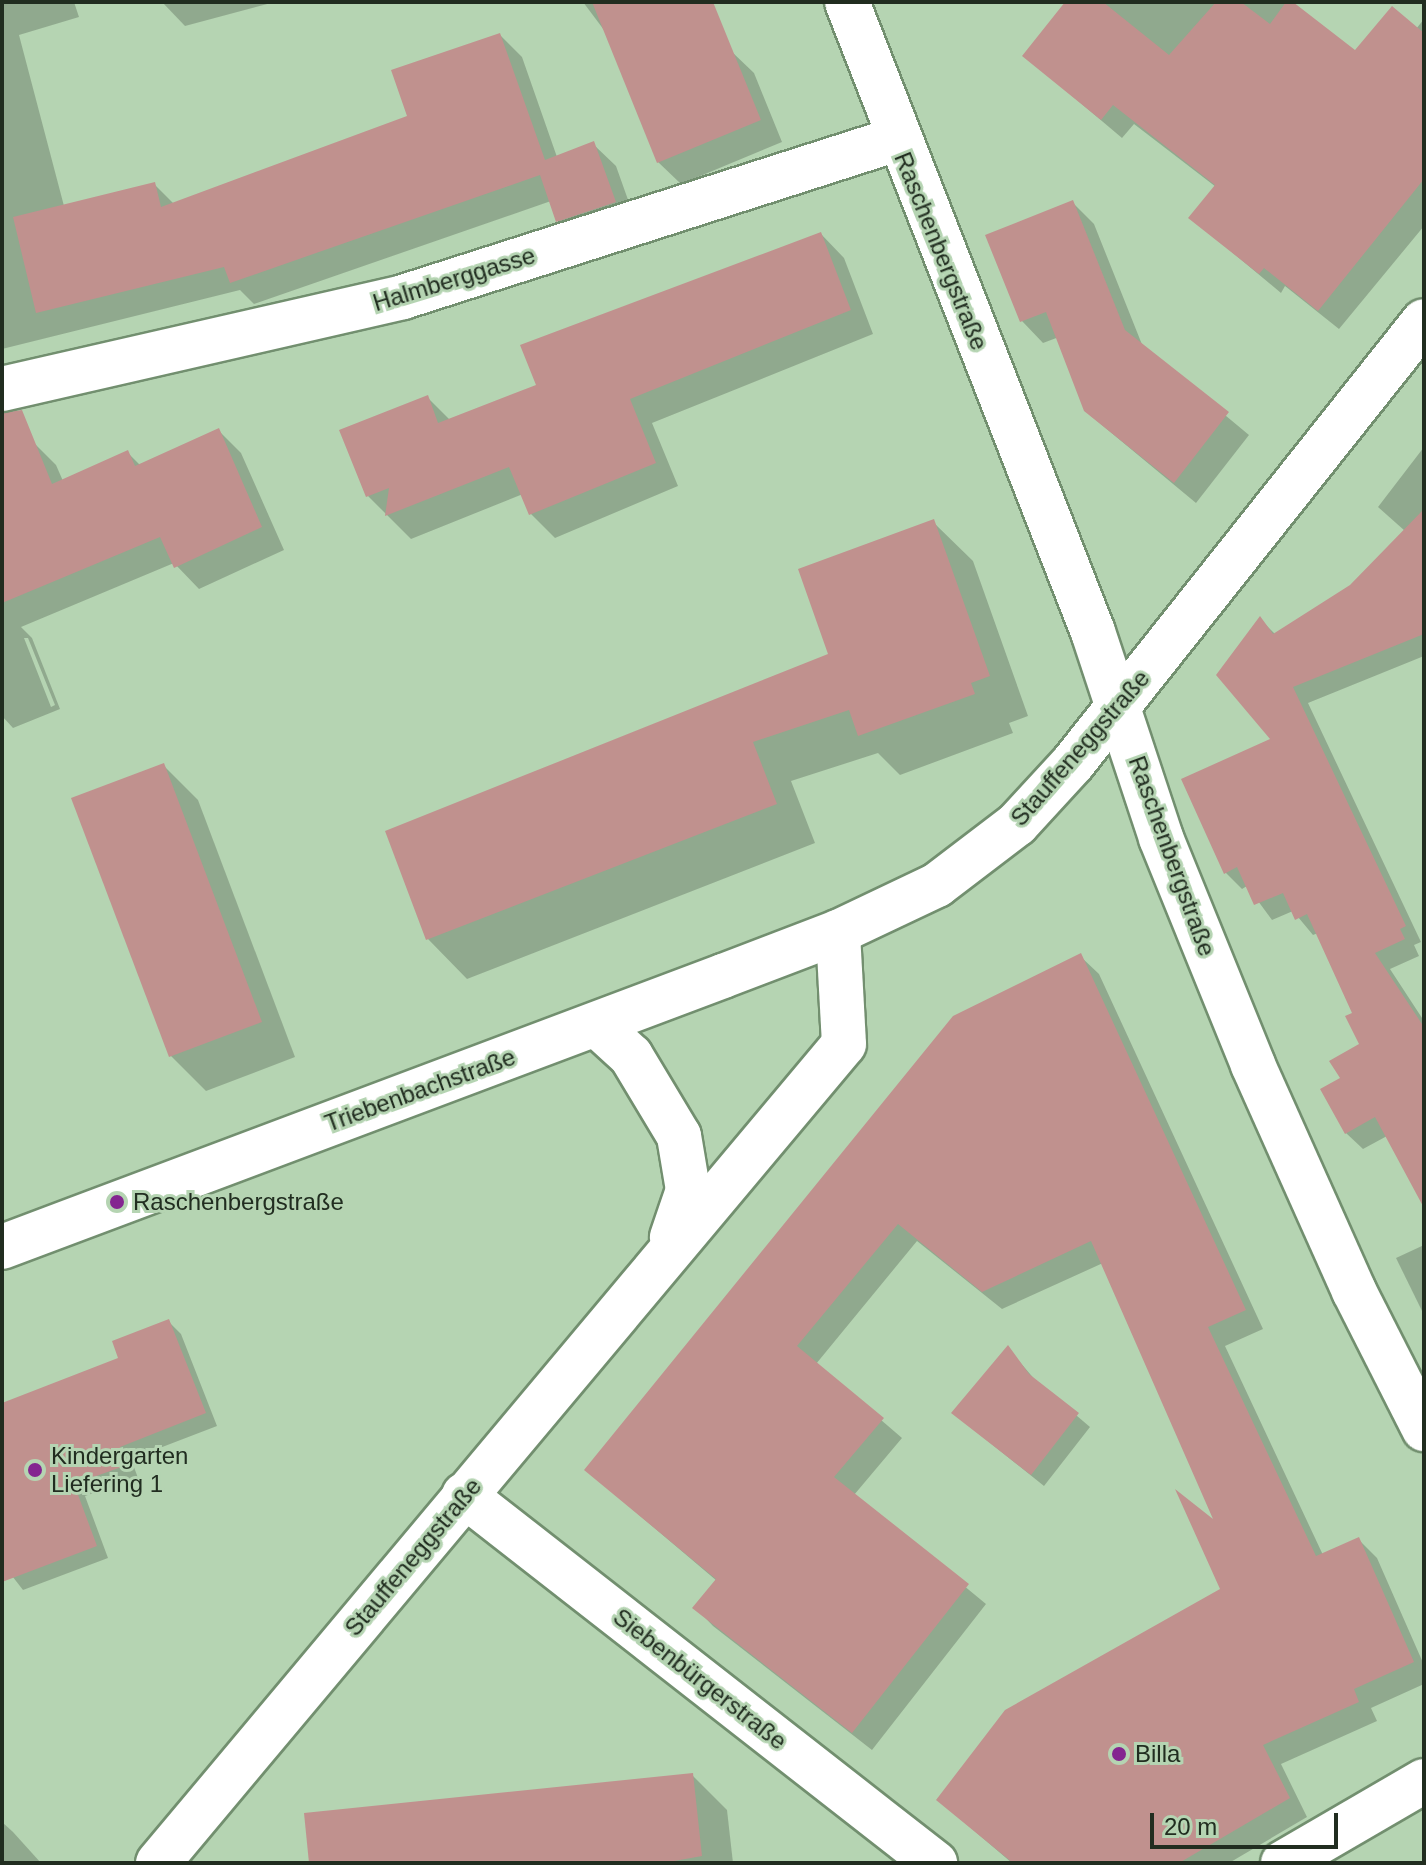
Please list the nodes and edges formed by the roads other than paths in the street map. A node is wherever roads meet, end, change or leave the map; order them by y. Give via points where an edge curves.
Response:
1 (847, 2) edge
2 (897, 139) junction
3 (1424, 321) edge
4 (2, 389) edge
5 (1118, 708) junction
6 (838, 932) junction
7 (597, 1025) junction
8 (2, 1247) edge
9 (668, 1251) junction
10 (1424, 1429) edge
11 (464, 1495) junction
12 (1424, 1781) edge
13 (158, 1863) edge
14 (935, 1863) edge
15 (1283, 1863) edge

1 - 2 street, Raschenbergstraße
2 - 4 street, Halmberggasse via 403,297
2 - 5 street, Raschenbergstraße
3 - 5 street, Stauffeneggstraße
5 - 6 street, Stauffeneggstraße via 1017,824 937,885
5 - 10 street, Raschenbergstraße via 1161,838 1253,1065 1354,1291
6 - 7 street, Triebenbachstraße
6 - 9 street, Stauffeneggstraße via 844,1044
7 - 8 street, Triebenbachstraße
7 - 9 street, Stauffeneggstraße via 631,1056 679,1136 688,1190
9 - 11 street, Stauffeneggstraße
11 - 13 street, Stauffeneggstraße
11 - 14 street, Siebenbürgerstraße
12 - 15 street

